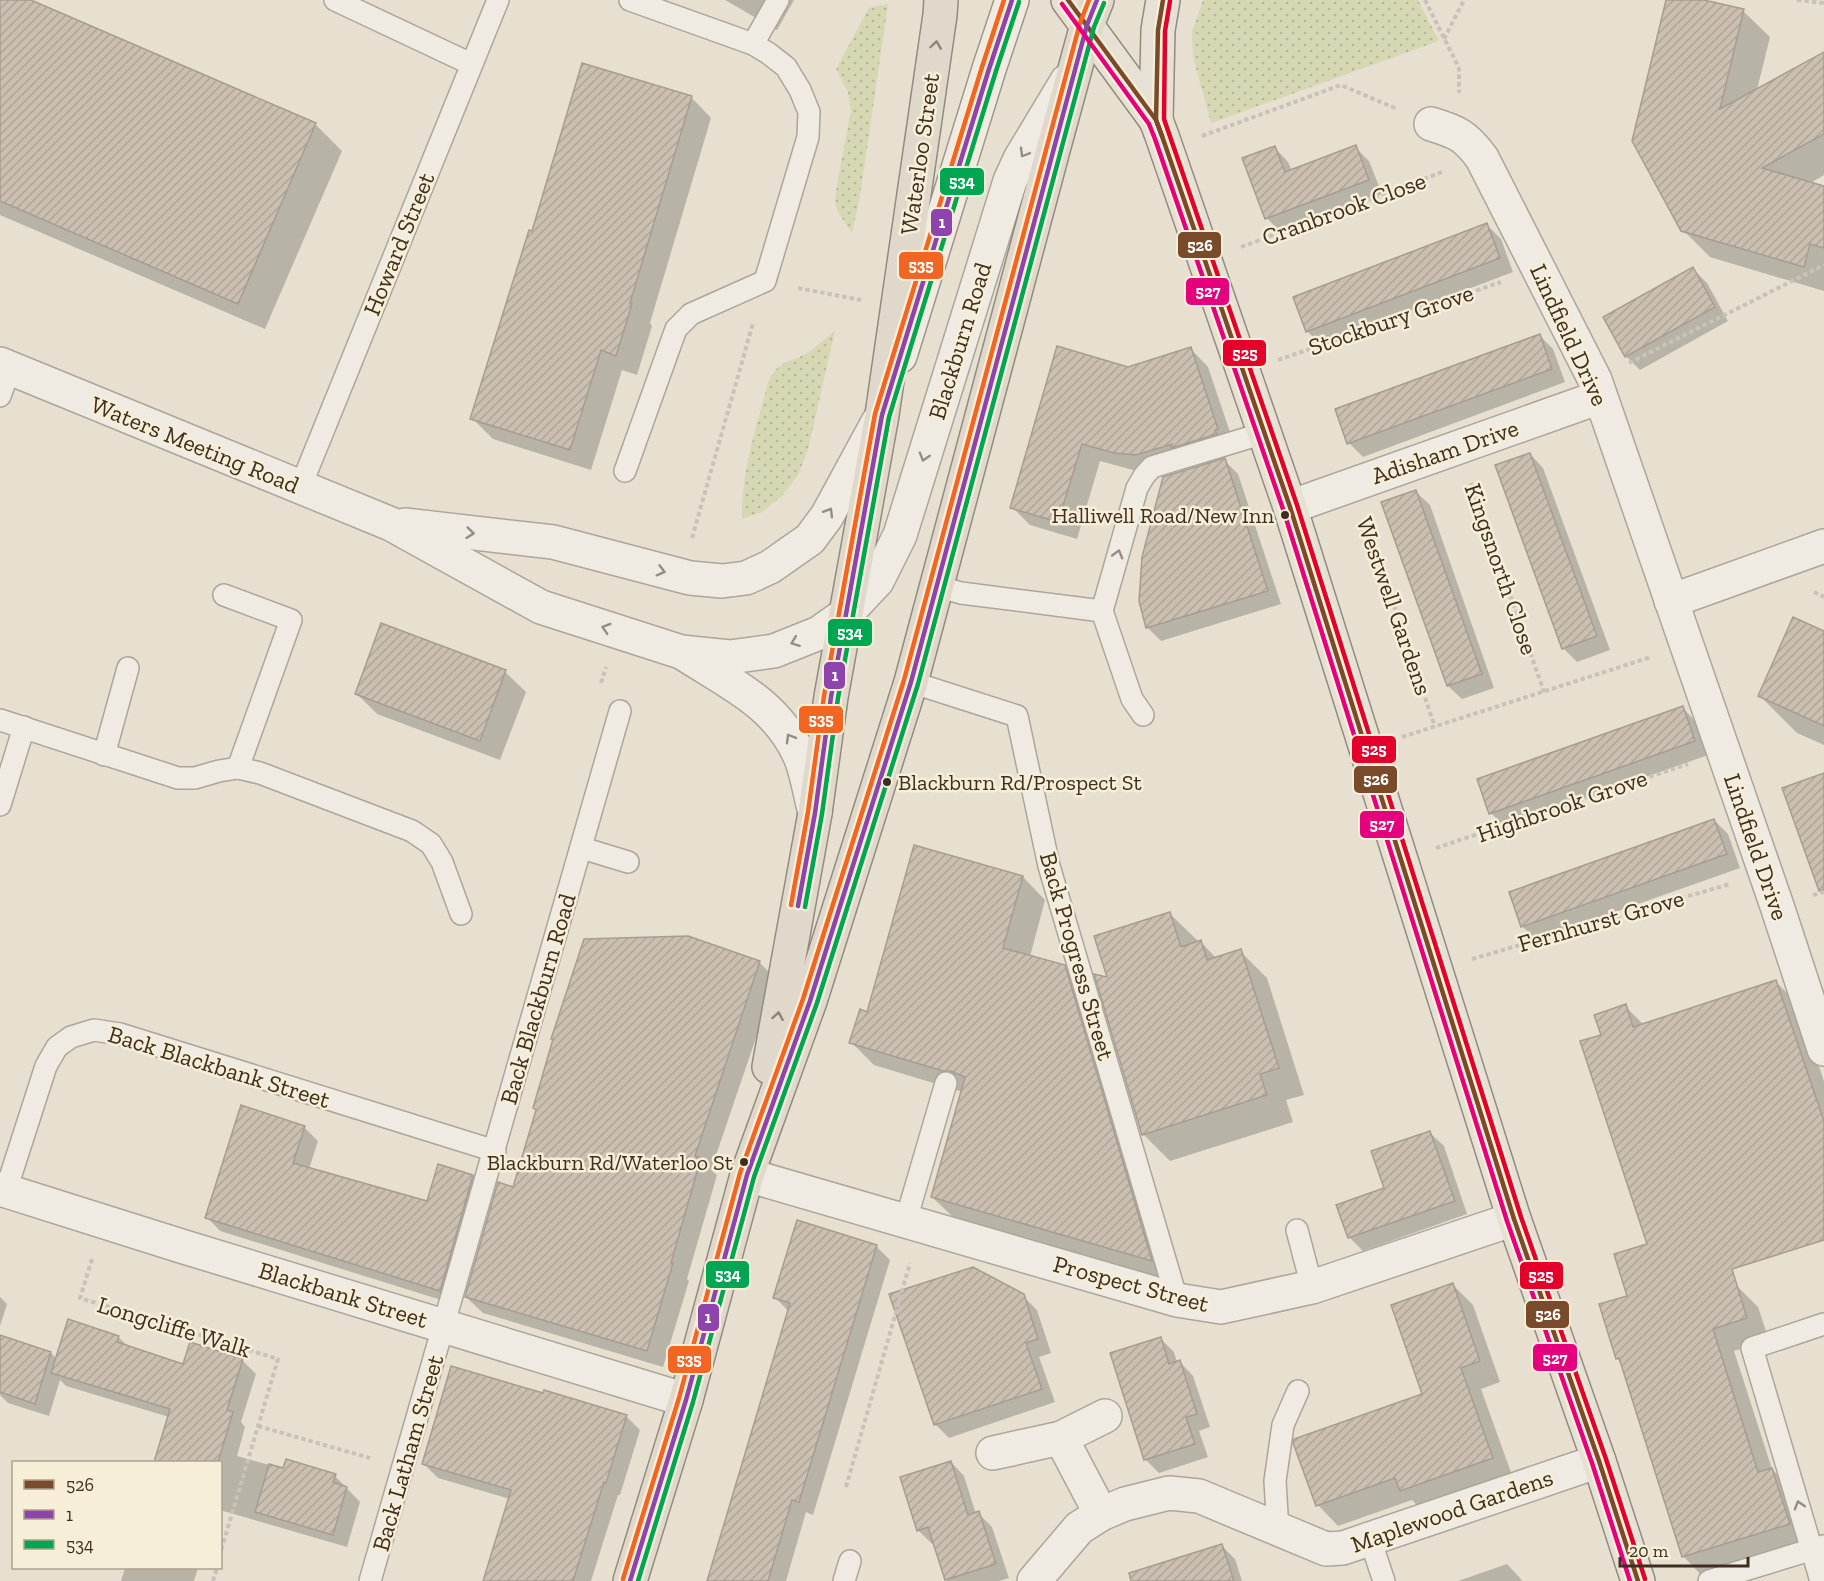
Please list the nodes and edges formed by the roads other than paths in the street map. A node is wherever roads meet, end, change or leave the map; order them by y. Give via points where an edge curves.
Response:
1 (335, 0) edge
2 (498, 0) edge
3 (630, 0) edge
4 (778, 0) edge
5 (940, 0) edge
6 (1012, 0) edge
7 (1163, 0) edge
8 (1084, 8) edge
9 (753, 44) junction
10 (471, 64) junction
11 (1076, 67) junction
12 (1444, 128) road end
13 (1161, 134) junction
14 (3, 376) edge
15 (1598, 388) junction
16 (882, 415) junction
17 (1264, 433) junction
18 (625, 471) dead end
19 (300, 488) junction
20 (1290, 507) junction
21 (392, 524) junction
22 (1824, 546) edge
23 (937, 586) junction
24 (224, 595) dead end
25 (1671, 601) junction
26 (1102, 610) junction
27 (846, 614) junction
28 (681, 652) junction
29 (128, 668) dead end
30 (911, 682) junction
31 (1138, 707) dead end
32 (620, 711) road end
33 (0, 720) edge
34 (24, 727) junction
35 (104, 754) junction
36 (238, 768) junction
37 (0, 805) edge
38 (815, 813) junction
39 (582, 848) junction
40 (628, 862) dead end
41 (461, 914) dead end
42 (1824, 1049) edge
43 (946, 1083) dead end
44 (495, 1151) junction
45 (750, 1166) junction
46 (3, 1190) edge
47 (1514, 1218) junction
48 (914, 1222) junction
49 (1297, 1230) dead end
50 (1312, 1287) junction
51 (1177, 1300) junction
52 (1824, 1324) edge
53 (445, 1326) junction
54 (1298, 1391) dead end
55 (686, 1400) junction
56 (1105, 1416) dead end
57 (1061, 1438) junction
58 (993, 1453) dead end
59 (1599, 1461) junction
60 (1101, 1514) junction
61 (1278, 1530) junction
62 (1370, 1539) junction
63 (1818, 1548) edge
64 (850, 1561) dead end
65 (370, 1581) edge
66 (630, 1581) edge
67 (844, 1581) edge
68 (1034, 1581) edge
69 (1384, 1581) edge
70 (1638, 1581) edge
71 (1709, 1581) edge
72 (1821, 1581) edge

1 - 10 lane
2 - 10 lane, Howard Street
3 - 9 lane
4 - 9 lane
16 -> 5 highway, Waterloo Street
6 - 16 street, Blackburn Road
7 - 13 main road via 1158,30
8 - 11 highway, Blackburn Road
8 - 13 main road
9 - 18 lane via 786,67 809,112 808,137 765,281 692,314 676,329
10 - 19 lane, Howard Street
11 - 23 highway, Blackburn Road
11 -> 27 street, Blackburn Road via 1010,181 900,535 877,581
12 - 15 street, Lindfield Drive via 1471,142 1482,158
13 - 17 main road
14 - 19 street, Waters Meeting Road
15 - 20 street, Adisham Drive via 1458,447
15 - 25 street, Lindfield Drive
21 -> 16 street, Waters Meeting Road via 553,542 690,578 746,578 770,567 810,539 827,516
16 - 27 highway, Blackburn Road
17 - 20 main road
26 -> 17 lane via 1137,488 1152,467
19 - 21 street, Waters Meeting Road
20 - 47 main road
28 -> 21 street, Waters Meeting Road via 541,607
22 - 25 street
23 - 26 lane via 961,593
23 - 30 highway, Blackburn Road
24 - 36 lane via 291,620
25 - 42 street, Lindfield Drive
26 - 31 lane
27 -> 28 street, Waters Meeting Road via 819,633 774,651 730,657
27 - 38 highway, Blackburn Road
38 -> 28 street via 800,756 783,726 758,700
29 - 35 lane
30 - 45 highway, Blackburn Road via 810,1000
30 - 51 lane, Back Progress Street via 1017,716 1049,867
32 - 39 lane, Back Blackburn Road
33 - 34 lane
34 - 35 lane
34 - 37 lane
35 - 36 lane via 178,778
36 - 41 lane via 412,831 431,844 442,861
45 -> 38 highway, Blackburn Road
39 - 40 lane
39 - 44 lane, Back Blackburn Road
43 - 48 lane
44 - 46 lane, Back Blackbank Street via 120,1034 94,1030 71,1037 57,1047 46,1066
44 - 53 lane, Back Latham Street
45 - 48 street, Prospect Street
45 - 55 highway, Blackburn Road
46 - 53 street, Blackbank Street
47 - 50 street, Prospect Street
47 - 59 main road
48 - 51 street, Prospect Street
49 - 50 lane
50 - 51 street, Prospect Street via 1221,1307
63 -> 52 lane via 1752,1348
53 - 55 street, Blackbank Street
53 - 65 lane, Back Latham Street
54 - 61 lane via 1283,1425 1275,1481
55 - 66 highway, Blackburn Road
56 - 57 street
57 - 58 street
57 - 60 street
59 - 62 street, Maplewood Gardens
59 - 70 main road
60 - 61 street, Maplewood Gardens via 1169,1492 1199,1496
60 - 68 street, Maplewood Gardens via 1079,1528
61 - 62 street, Maplewood Gardens via 1326,1549
62 - 69 lane
63 - 71 lane
63 - 72 lane
64 - 67 lane

